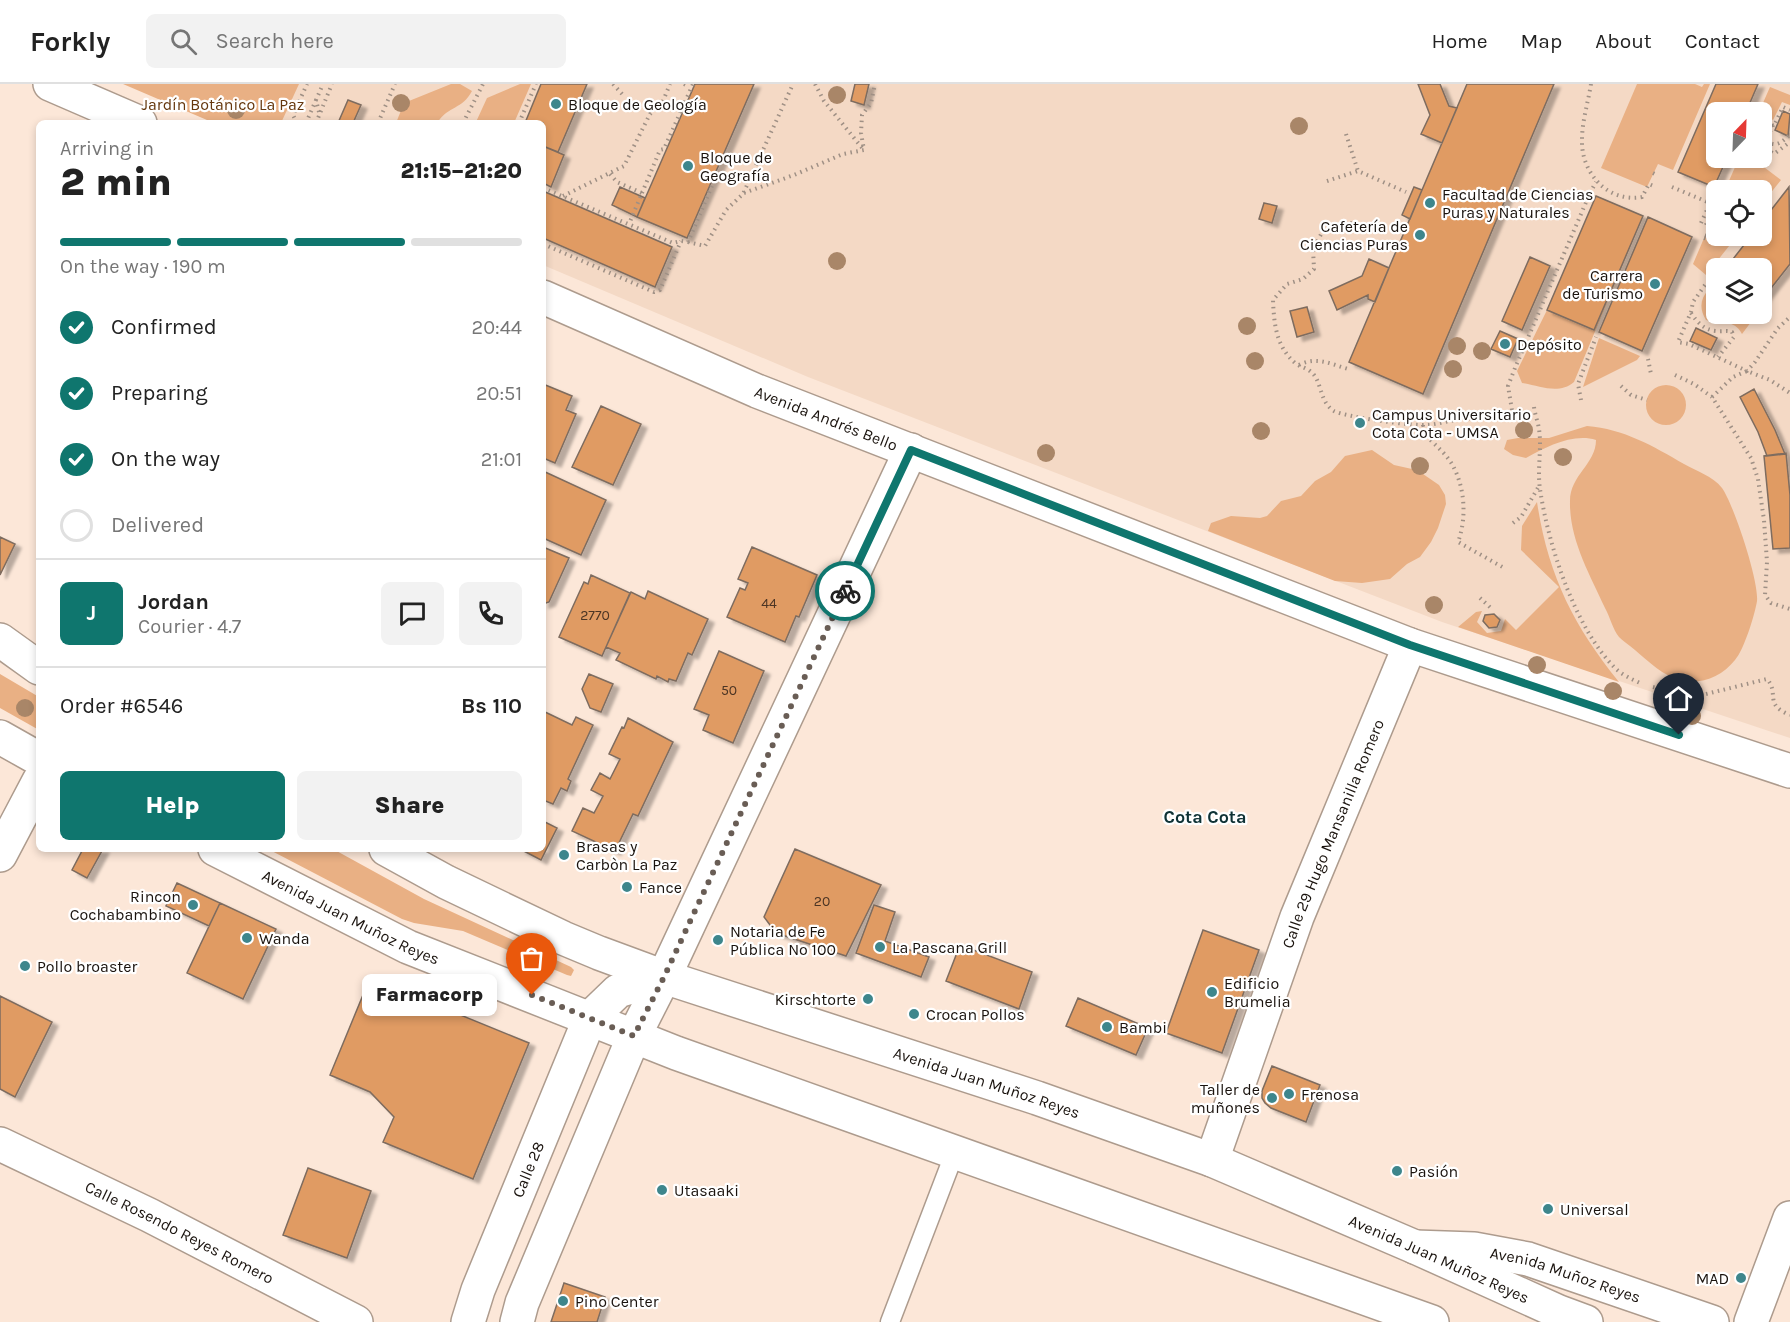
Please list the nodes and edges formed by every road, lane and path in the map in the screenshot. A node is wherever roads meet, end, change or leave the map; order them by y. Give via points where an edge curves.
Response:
1 (50, 84) edge
2 (307, 84) edge
3 (323, 84) edge
4 (332, 84) edge
5 (395, 84) edge
6 (483, 84) edge
7 (536, 84) edge
8 (613, 84) edge
9 (670, 84) edge
10 (693, 84) edge
11 (793, 84) edge
12 (815, 84) edge
13 (875, 84) edge
14 (1591, 84) edge
15 (623, 95) dead end
16 (316, 100) junction
17 (1790, 110) edge
18 (320, 113) junction
19 (133, 120) edge
20 (295, 120) edge
21 (307, 120) edge
22 (317, 120) edge
23 (379, 120) edge
24 (465, 120) edge
25 (520, 120) edge
26 (1773, 125) joint
27 (1346, 134) dead end
28 (1790, 135) edge
29 (1790, 142) edge
30 (864, 150) junction
31 (1772, 153) edge
32 (1358, 171) junction
33 (610, 174) junction
34 (717, 174) dead end
35 (1327, 180) dead end
36 (1596, 182) junction
37 (1656, 187) dead end
38 (1672, 188) dead end
39 (546, 189) edge
40 (1406, 192) dead end
41 (642, 193) junction
42 (743, 194) junction
43 (563, 196) junction
44 (1352, 223) dead end
45 (629, 224) junction
46 (1703, 224) dead end
47 (681, 241) junction
48 (688, 242) junction
49 (546, 244) edge
50 (1705, 285) dead end
51 (546, 298) edge
52 (1684, 305) dead end
53 (1691, 310) junction
54 (1790, 317) edge
55 (1596, 337) dead end
56 (1718, 357) junction
57 (1648, 359) dead end
58 (1299, 365) junction
59 (1348, 369) dead end
60 (1747, 370) junction
61 (1650, 374) dead end
62 (1675, 375) dead end
63 (1621, 387) dead end
64 (1790, 393) edge
65 (1712, 397) junction
66 (1581, 400) dead end
67 (1647, 400) dead end
68 (1534, 407) dead end
69 (1512, 410) dead end
70 (1476, 419) dead end
71 (1423, 424) junction
72 (911, 450) junction
73 (1539, 486) junction
74 (1513, 523) dead end
75 (1506, 569) dead end
76 (1480, 598) dead end
77 (1492, 609) dead end
78 (1790, 609) edge
79 (0, 640) edge
80 (1410, 645) junction
81 (36, 666) edge
82 (1790, 715) edge
83 (0, 738) edge
84 (36, 757) edge
85 (1790, 771) edge
86 (36, 787) edge
87 (221, 852) edge
88 (391, 852) edge
89 (0, 855) edge
90 (664, 977) junction
91 (590, 1018) junction
92 (634, 1036) junction
93 (0, 1144) edge
94 (955, 1152) junction
95 (1212, 1160) junction
96 (1790, 1218) edge
97 (1415, 1247) junction
98 (356, 1322) edge
99 (468, 1322) edge
100 (517, 1322) edge
101 (890, 1322) edge
102 (1432, 1322) edge
103 (1586, 1322) edge
104 (1712, 1322) edge
105 (1751, 1322) edge

1 - 19 main road
2 - 20 path via 293,116
3 - 16 path
4 - 18 path
5 - 23 path
6 - 24 path
7 - 25 path
8 - 15 path
9 - 33 path via 624,166
10 - 41 path
11 - 42 path
12 - 30 path
13 - 30 path via 871,103 862,116
14 - 36 path via 1581,141
16 - 18 path
16 - 21 path
17 - 26 path via 1783,107
18 - 22 path
26 - 28 path via 1766,141 1773,146
27 - 32 path
29 - 31 path
30 - 42 path via 843,154
32 - 35 path
32 - 40 path
33 - 41 path via 617,182
33 - 43 path
34 - 48 path
36 - 37 path via 1631,199 1642,197 1649,184
36 - 69 path via 1508,386
38 - 46 path via 1709,207
39 - 43 path
41 - 45 path
42 - 48 path via 726,210 705,246
43 - 45 path
44 - 58 path via 1325,226 1313,249 1314,269 1303,279 1287,284 1273,300 1274,324 1281,347
45 - 47 path via 673,243
47 - 48 path
47 - 49 path via 660,290 654,292
50 - 53 path
51 - 72 main road, Avenida Andrés Bello via 757,391
52 - 53 path
53 - 56 path via 1678,342
53 - 56 path via 1699,325 1732,332 1734,337
54 - 60 path
55 - 66 path via 1578,384
56 - 60 path
57 - 61 path
58 - 59 path via 1316,360
58 - 71 path via 1314,373 1327,404 1335,412
60 - 64 path
60 - 65 path via 1732,377
62 - 65 path
63 - 67 path
65 - 78 path via 1751,458 1758,479 1767,562 1765,595 1771,603
68 - 73 path via 1539,436
70 - 71 path via 1464,417
71 - 75 path via 1422,432 1452,464 1461,491 1464,518 1458,542
72 - 80 main road, Avenida Andrés Bello
72 - 90 main road
73 - 74 path via 1521,517
73 - 82 path via 1550,540 1568,589 1582,619 1616,668 1643,684 1684,694 1711,693 1767,679 1773,704
76 - 77 path
79 - 81 main road
80 - 85 main road, Avenida Andrés Bello
80 - 95 main road, Calle 29 Hugo Mansanilla Romero via 1297,917
83 - 84 main road
86 - 89 main road
87 - 91 main road, Avenida Juan Muñoz Reyes via 408,947
88 - 90 main road, Avenida Juan Muñoz Reyes via 563,938
90 - 91 main road via 618,991
90 - 92 main road
90 - 95 main road, Avenida Juan Muñoz Reyes via 1037,1098
91 - 92 main road, Avenida Juan Muñoz Reyes
91 - 99 main road, Calle 28
92 - 94 main road
92 - 100 main road
93 - 98 main road, Calle Rosendo Reyes Romero via 149,1215
94 - 101 lane
94 - 102 main road
95 - 97 main road, Avenida Juan Muñoz Reyes
96 - 105 main road
97 - 103 main road, Avenida Juan Muñoz Reyes
97 - 104 main road, Avenida Muñoz Reyes via 1474,1249 1528,1259

